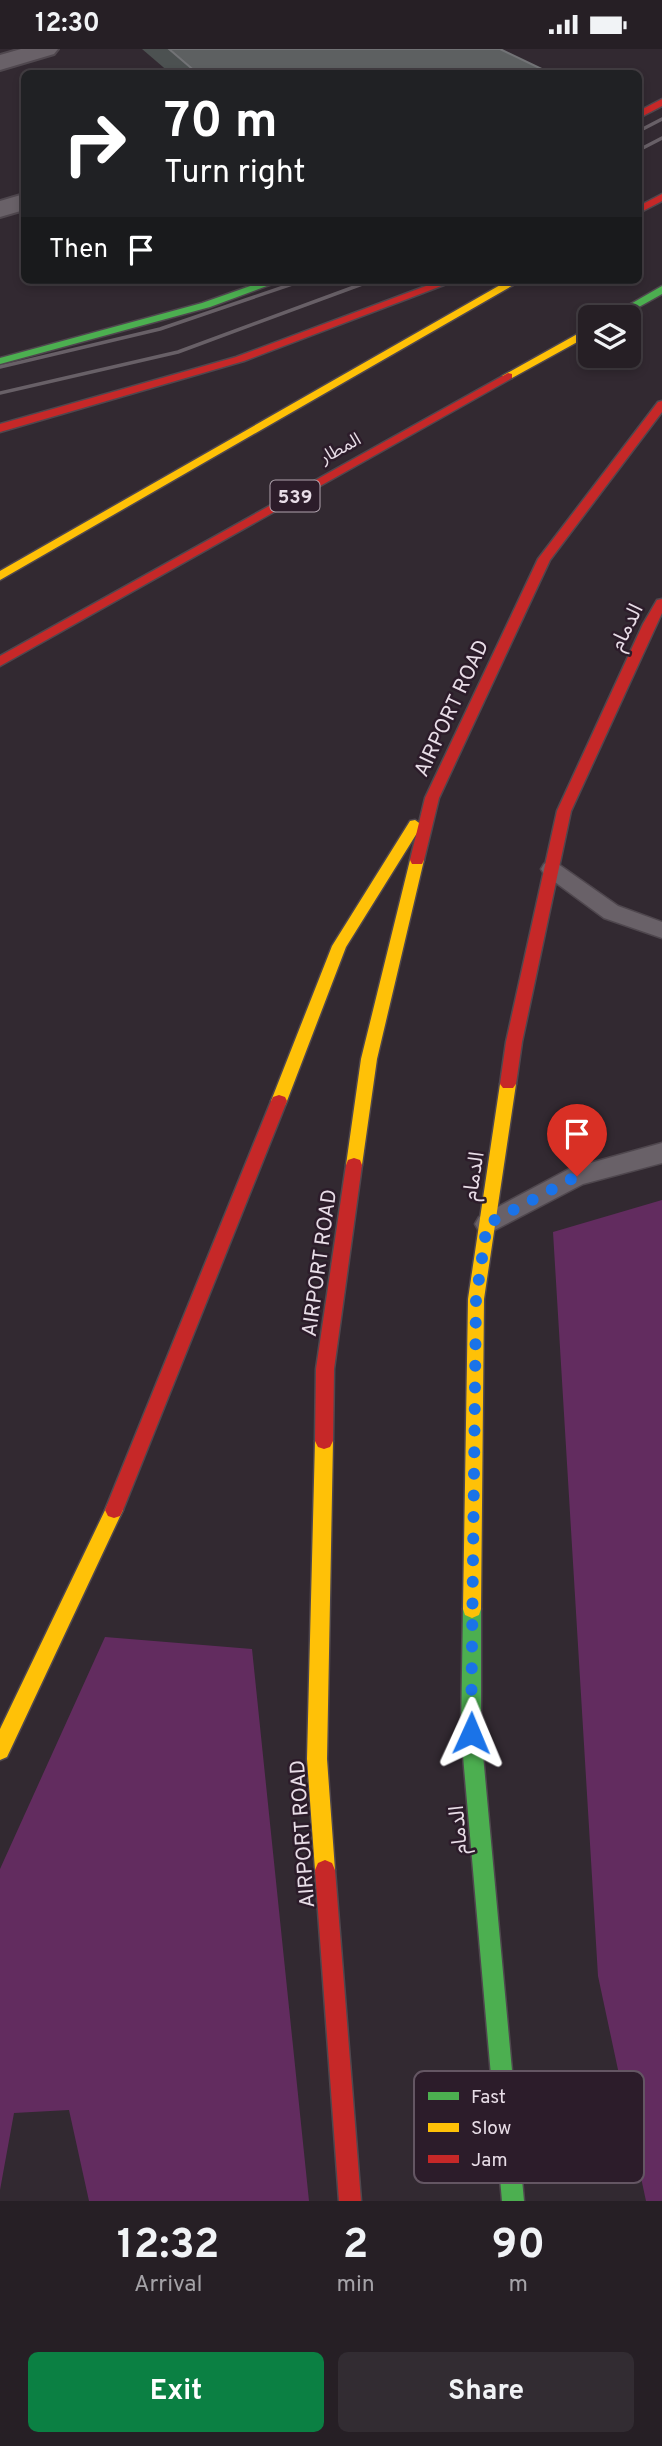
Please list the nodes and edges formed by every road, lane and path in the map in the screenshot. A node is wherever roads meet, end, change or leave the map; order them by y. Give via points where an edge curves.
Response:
1 (46, 49) edge
2 (0, 64) edge
3 (662, 102) edge
4 (642, 113) edge
5 (662, 195) edge
6 (642, 201) edge
7 (21, 203) edge
8 (642, 208) edge
9 (0, 209) edge
10 (266, 284) edge
11 (441, 284) edge
12 (510, 284) edge
13 (662, 289) edge
14 (634, 305) edge
15 (578, 337) edge
16 (0, 361) edge
17 (662, 404) edge
18 (0, 428) edge
19 (0, 576) edge
20 (662, 603) edge
21 (0, 662) edge
22 (432, 798) junction
23 (551, 869) junction
24 (662, 930) edge
25 (662, 1153) edge
26 (487, 1224) junction
27 (0, 1750) edge
28 (501, 2071) edge
29 (511, 2183) edge
30 (350, 2201) edge
31 (513, 2201) edge

1 - 2 street
3 - 4 main road
5 - 6 main road
5 - 8 main road
7 - 9 street
10 - 16 main road
11 - 18 main road via 240,359
12 - 19 main road
13 - 14 main road
15 - 21 main road, المطار / 539
17 - 22 main road, AIRPORT ROAD via 544,559
20 - 23 main road, الدمام via 564,811
22 - 27 main road via 339,946 109,1522
22 - 30 main road, AIRPORT ROAD via 369,1059 325,1369 317,1759
23 - 24 lane via 611,912
23 - 26 main road, الدمام via 514,1042
25 - 26 lane via 577,1176
26 - 28 main road, الدمام via 476,1299 471,1733
29 - 31 main road, الدمام

